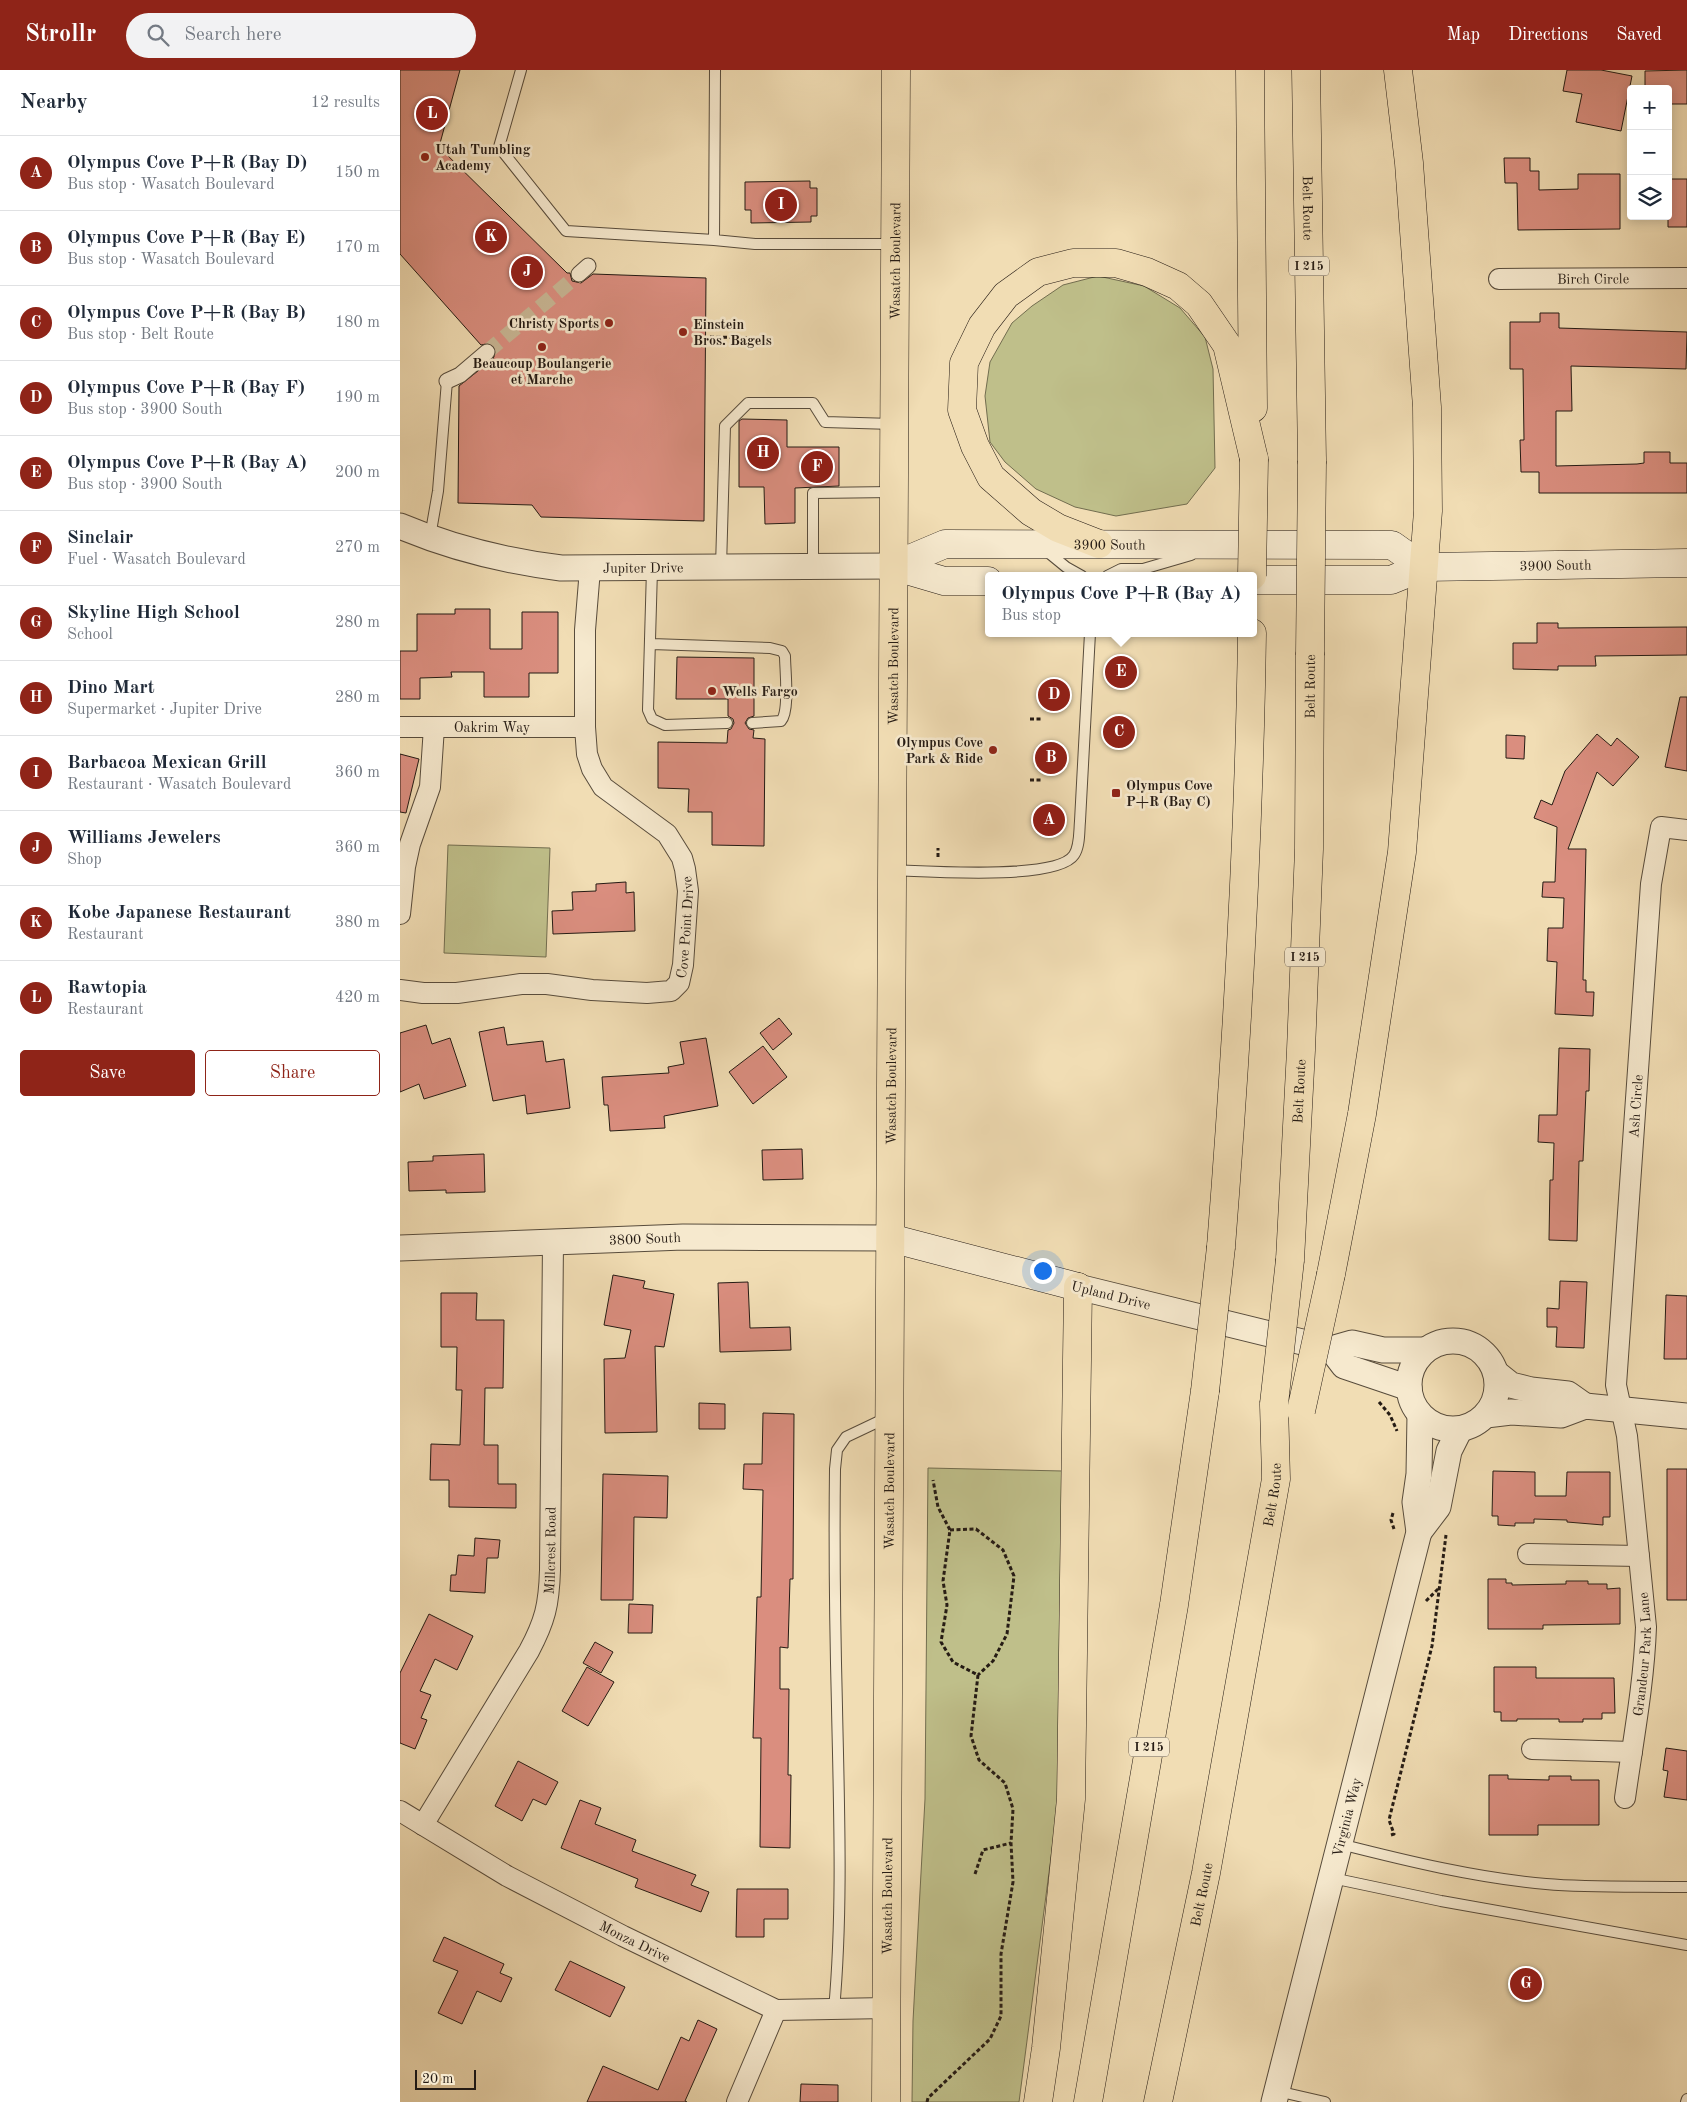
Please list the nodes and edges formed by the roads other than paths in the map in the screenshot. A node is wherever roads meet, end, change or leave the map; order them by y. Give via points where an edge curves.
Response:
1 (521, 70) edge
2 (715, 70) edge
3 (896, 70) edge
4 (1250, 70) edge
5 (1306, 70) edge
6 (1398, 70) edge
7 (714, 240) junction
8 (894, 244) junction
9 (1499, 278) dead end
10 (1687, 278) edge
11 (487, 352) tunnel mouth
12 (446, 381) joint
13 (893, 424) junction
14 (1254, 459) junction
15 (894, 492) junction
16 (400, 526) edge
17 (429, 538) junction
18 (1038, 544) junction
19 (1099, 544) junction
20 (1226, 544) junction
21 (1687, 563) edge
22 (892, 566) junction
23 (813, 567) junction
24 (1423, 567) junction
25 (721, 568) junction
26 (590, 569) junction
27 (652, 569) junction
28 (1075, 572) edge
29 (1116, 572) edge
30 (1252, 572) edge
31 (1257, 580) edge
32 (985, 582) edge
33 (1090, 637) edge
34 (1252, 637) edge
35 (651, 644) junction
36 (727, 723) dead end
37 (752, 723) dead end
38 (400, 727) edge
39 (434, 727) junction
40 (585, 727) junction
41 (1687, 830) edge
42 (892, 870) junction
43 (400, 914) edge
44 (400, 990) edge
45 (890, 1238) junction
46 (553, 1242) junction
47 (400, 1248) edge
48 (1078, 1287) junction
49 (1332, 1349) junction
50 (1426, 1350) junction
51 (1496, 1373) junction
52 (1409, 1388) junction
53 (1585, 1406) junction
54 (1621, 1411) junction
55 (1420, 1415) junction
56 (1486, 1415) junction
57 (1687, 1416) edge
58 (890, 1417) junction
59 (1460, 1429) junction
60 (1276, 1479) junction
61 (1419, 1532) junction
62 (1528, 1554) dead end
63 (1639, 1556) junction
64 (1532, 1749) dead end
65 (1632, 1752) junction
66 (1625, 1798) dead end
67 (400, 1811) edge
68 (423, 1825) junction
69 (1340, 1844) junction
70 (1331, 1878) junction
71 (1687, 1887) edge
72 (1687, 1945) edge
73 (887, 2008) junction
74 (776, 2010) junction
75 (834, 2010) junction
76 (1276, 2096) edge
77 (737, 2102) edge
78 (886, 2102) edge
79 (1038, 2102) edge
80 (1088, 2102) edge
81 (1158, 2102) edge
82 (1325, 2102) edge

1 - 7 lane via 499,148 566,231
2 - 7 lane
3 - 8 main road, Wasatch Boulevard
4 - 14 main road
5 - 60 main road, Belt Route / I 215, bridge via 1312,461 1309,849 1290,1260 1274,1404
6 - 24 main road via 1427,407 1428,496
7 - 8 lane via 756,244
8 - 13 main road, Wasatch Boulevard
9 - 10 street, Birch Circle
11 - 12 street via 460,375
12 - 17 lane via 438,491
13 - 15 main road, Wasatch Boulevard
13 - 25 lane via 825,422 812,403 748,404 725,426
14 - 19 main road via 1227,345 1199,304 1178,286 1147,272 1116,264 1073,264 1038,272 1006,295 982,326 964,363 962,410 991,477 1031,512 1058,528
14 - 30 main road, bridge
15 - 22 main road, Wasatch Boulevard
15 - 23 lane via 813,493
16 - 17 street, Jupiter Drive
17 - 26 street, Jupiter Drive via 512,561
18 - 19 main road, 3900 South
18 - 22 main road, 3900 South via 945,544
18 - 28 lane
19 - 20 main road, 3900 South
20 - 24 main road, 3900 South via 1392,546
20 - 29 lane via 1143,569
21 - 24 main road, 3900 South
22 - 23 street, Jupiter Drive
22 - 32 main road via 944,581
22 - 42 main road, Wasatch Boulevard
23 - 25 street, Jupiter Drive
24 - 31 main road, 3900 South via 1391,580
24 - 60 main road, bridge via 1402,852 1362,1114 1301,1411
25 - 27 street, Jupiter Drive
26 - 27 street, Jupiter Drive
26 - 40 street, Cove Point Drive via 585,630
27 - 35 lane
33 - 42 lane via 1080,821 1074,855 1057,866 1028,871
34 - 80 main road, I 215, bridge via 1238,1025 1221,1247 1205,1391 1174,1605
35 - 36 lane via 648,710 652,719 665,725
35 - 37 lane via 782,650 785,656 784,718 781,721
38 - 39 street, Oakrim Way
39 - 40 street, Oakrim Way
39 - 43 street via 430,787 410,844
40 - 44 street, Cove Point Drive via 592,769 603,787 667,834 682,858 688,891 679,983 671,991 647,993 547,984 521,984 457,993
41 - 54 street, Ash Circle via 1662,828 1651,884 1616,1385
42 - 45 main road, Wasatch Boulevard
45 - 46 street, 3800 South via 683,1237
45 - 48 main road, Upland Drive
45 - 58 main road, Wasatch Boulevard
46 - 47 street, 3800 South
46 - 68 street, Millcrest Road via 550,1588 544,1622
48 - 49 street, Upland Drive
48 - 79 main road via 1071,1799
49 - 50 street, Upland Drive via 1352,1343 1383,1350
49 - 52 street via 1344,1366
50 - 51 street via 1453,1341 1467,1343 1490,1360
50 - 52 street via 1410,1374
51 - 53 street via 1511,1385 1568,1394
51 - 56 street via 1494,1402
52 - 55 street via 1412,1402
53 - 54 street
53 - 56 street via 1561,1415 1511,1412
54 - 57 street
54 - 63 street, Grandeur Park Lane via 1627,1436
55 - 59 street via 1432,1424
55 - 61 street, Virginia Way via 1415,1502
56 - 59 street
58 - 73 main road, Wasatch Boulevard
58 - 75 lane via 846,1437 837,1450 835,1469 834,1596 840,1849
59 - 61 street, Virginia Way via 1449,1451 1438,1507
60 - 81 main road, Belt Route / I 215 via 1206,1873
61 - 69 street, Virginia Way
62 - 63 street
63 - 65 street, Grandeur Park Lane via 1646,1626 1645,1657
64 - 65 street
65 - 66 street, Grandeur Park Lane
67 - 68 street, Monza Drive
68 - 74 street, Monza Drive via 507,1876
69 - 70 street, Virginia Way
69 - 71 lane via 1538,1883
70 - 72 lane
70 - 76 street, Virginia Way
73 - 75 street, Monza Drive
73 - 78 main road, Wasatch Boulevard
74 - 75 street, Monza Drive
74 - 77 street
76 - 82 lane

